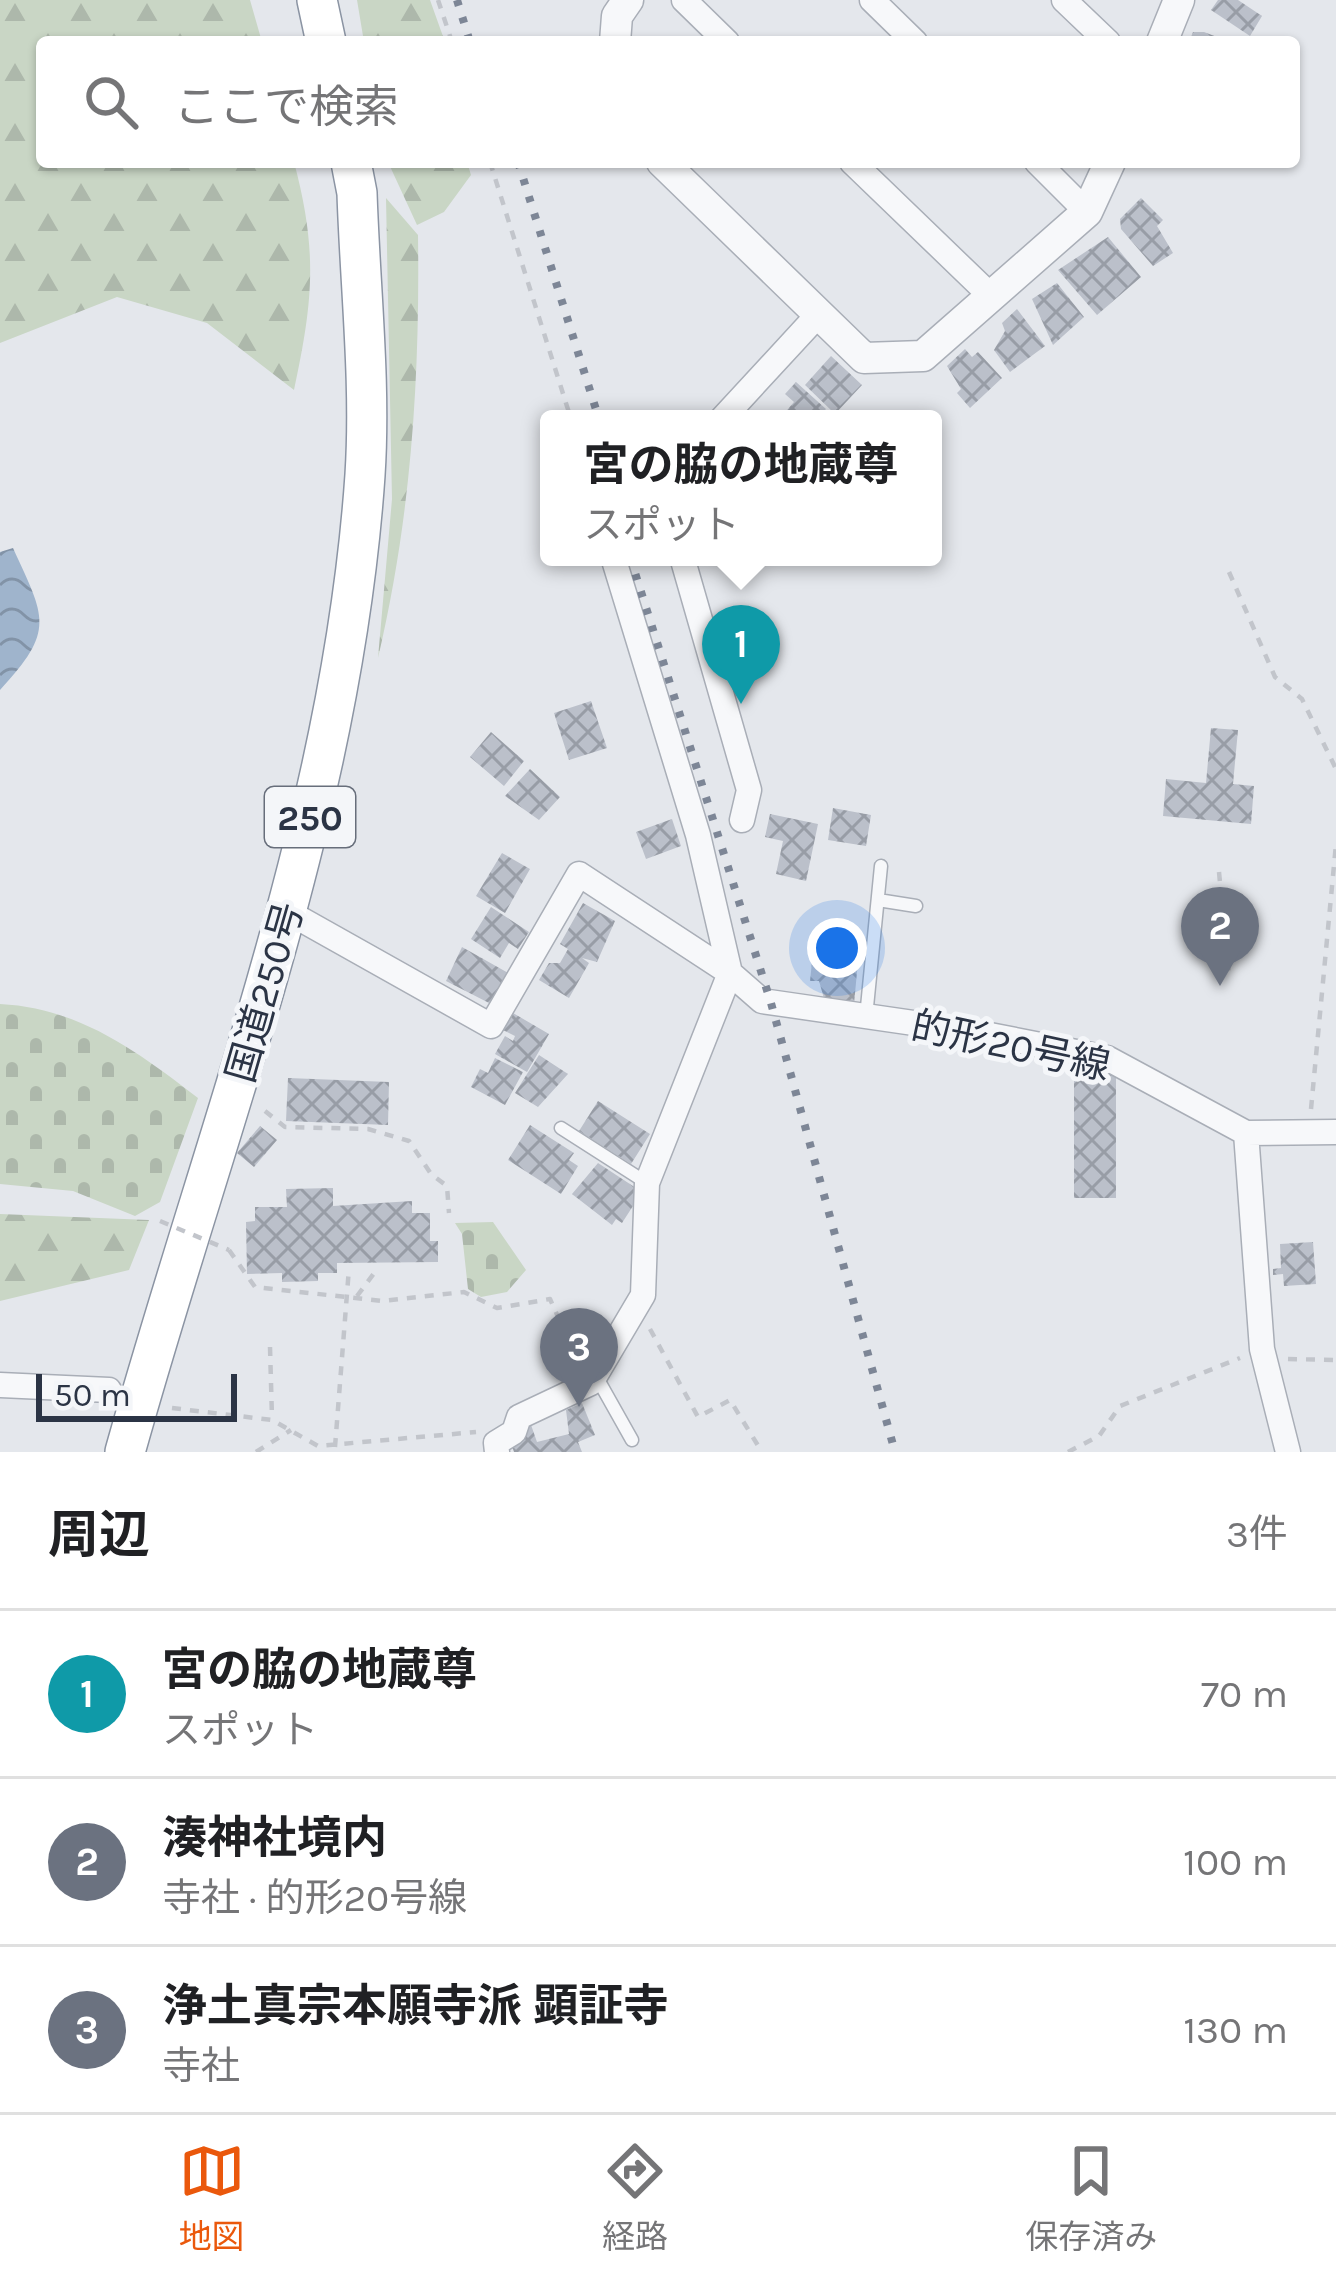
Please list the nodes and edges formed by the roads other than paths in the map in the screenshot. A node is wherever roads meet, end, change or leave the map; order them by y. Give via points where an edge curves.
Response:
1 (317, 0) edge
2 (628, 0) edge
3 (684, 0) edge
4 (872, 0) edge
5 (1064, 0) edge
6 (1179, 0) edge
7 (325, 36) edge
8 (615, 36) edge
9 (722, 36) edge
10 (909, 36) edge
11 (1102, 36) edge
12 (1164, 36) edge
13 (352, 168) edge
14 (668, 168) edge
15 (858, 168) edge
16 (1042, 168) edge
17 (1107, 168) edge
18 (1087, 212) junction
19 (991, 296) junction
20 (817, 316) junction
21 (730, 410) edge
22 (616, 566) edge
23 (685, 566) edge
24 (742, 820) dead end
25 (881, 866) dead end
26 (878, 900) junction
27 (916, 906) dead end
28 (288, 912) junction
29 (730, 974) junction
30 (866, 1016) junction
31 (561, 1128) dead end
32 (1336, 1132) edge
33 (1246, 1133) junction
34 (647, 1183) junction
35 (593, 1379) junction
36 (0, 1384) edge
37 (124, 1395) junction
38 (632, 1440) dead end
39 (496, 1448) edge
40 (125, 1452) edge
41 (1288, 1452) edge

1 - 7 highway
2 - 8 street
3 - 9 street
4 - 10 street
5 - 11 street
6 - 12 street
13 - 28 highway, 国道250号 / 250 via 365,473 338,694
14 - 20 street
15 - 19 street
16 - 18 street
17 - 18 street
18 - 19 street
19 - 20 street via 923,356 865,358
20 - 21 street
22 - 29 street via 698,835
23 - 24 street via 749,790
25 - 26 lane
26 - 27 lane
26 - 30 lane
28 - 29 street via 491,1026 579,874
28 - 37 highway, 国道250号 / 250 via 237,1088
29 - 30 street, 的形20号線 via 762,1001
29 - 34 street
30 - 33 street, 的形20号線 via 1107,1058
31 - 34 lane
32 - 33 street
33 - 41 street via 1263,1355
34 - 35 street via 643,1295
35 - 38 lane
35 - 39 street via 519,1417
36 - 37 street
37 - 40 highway, 国道250号 / 250

